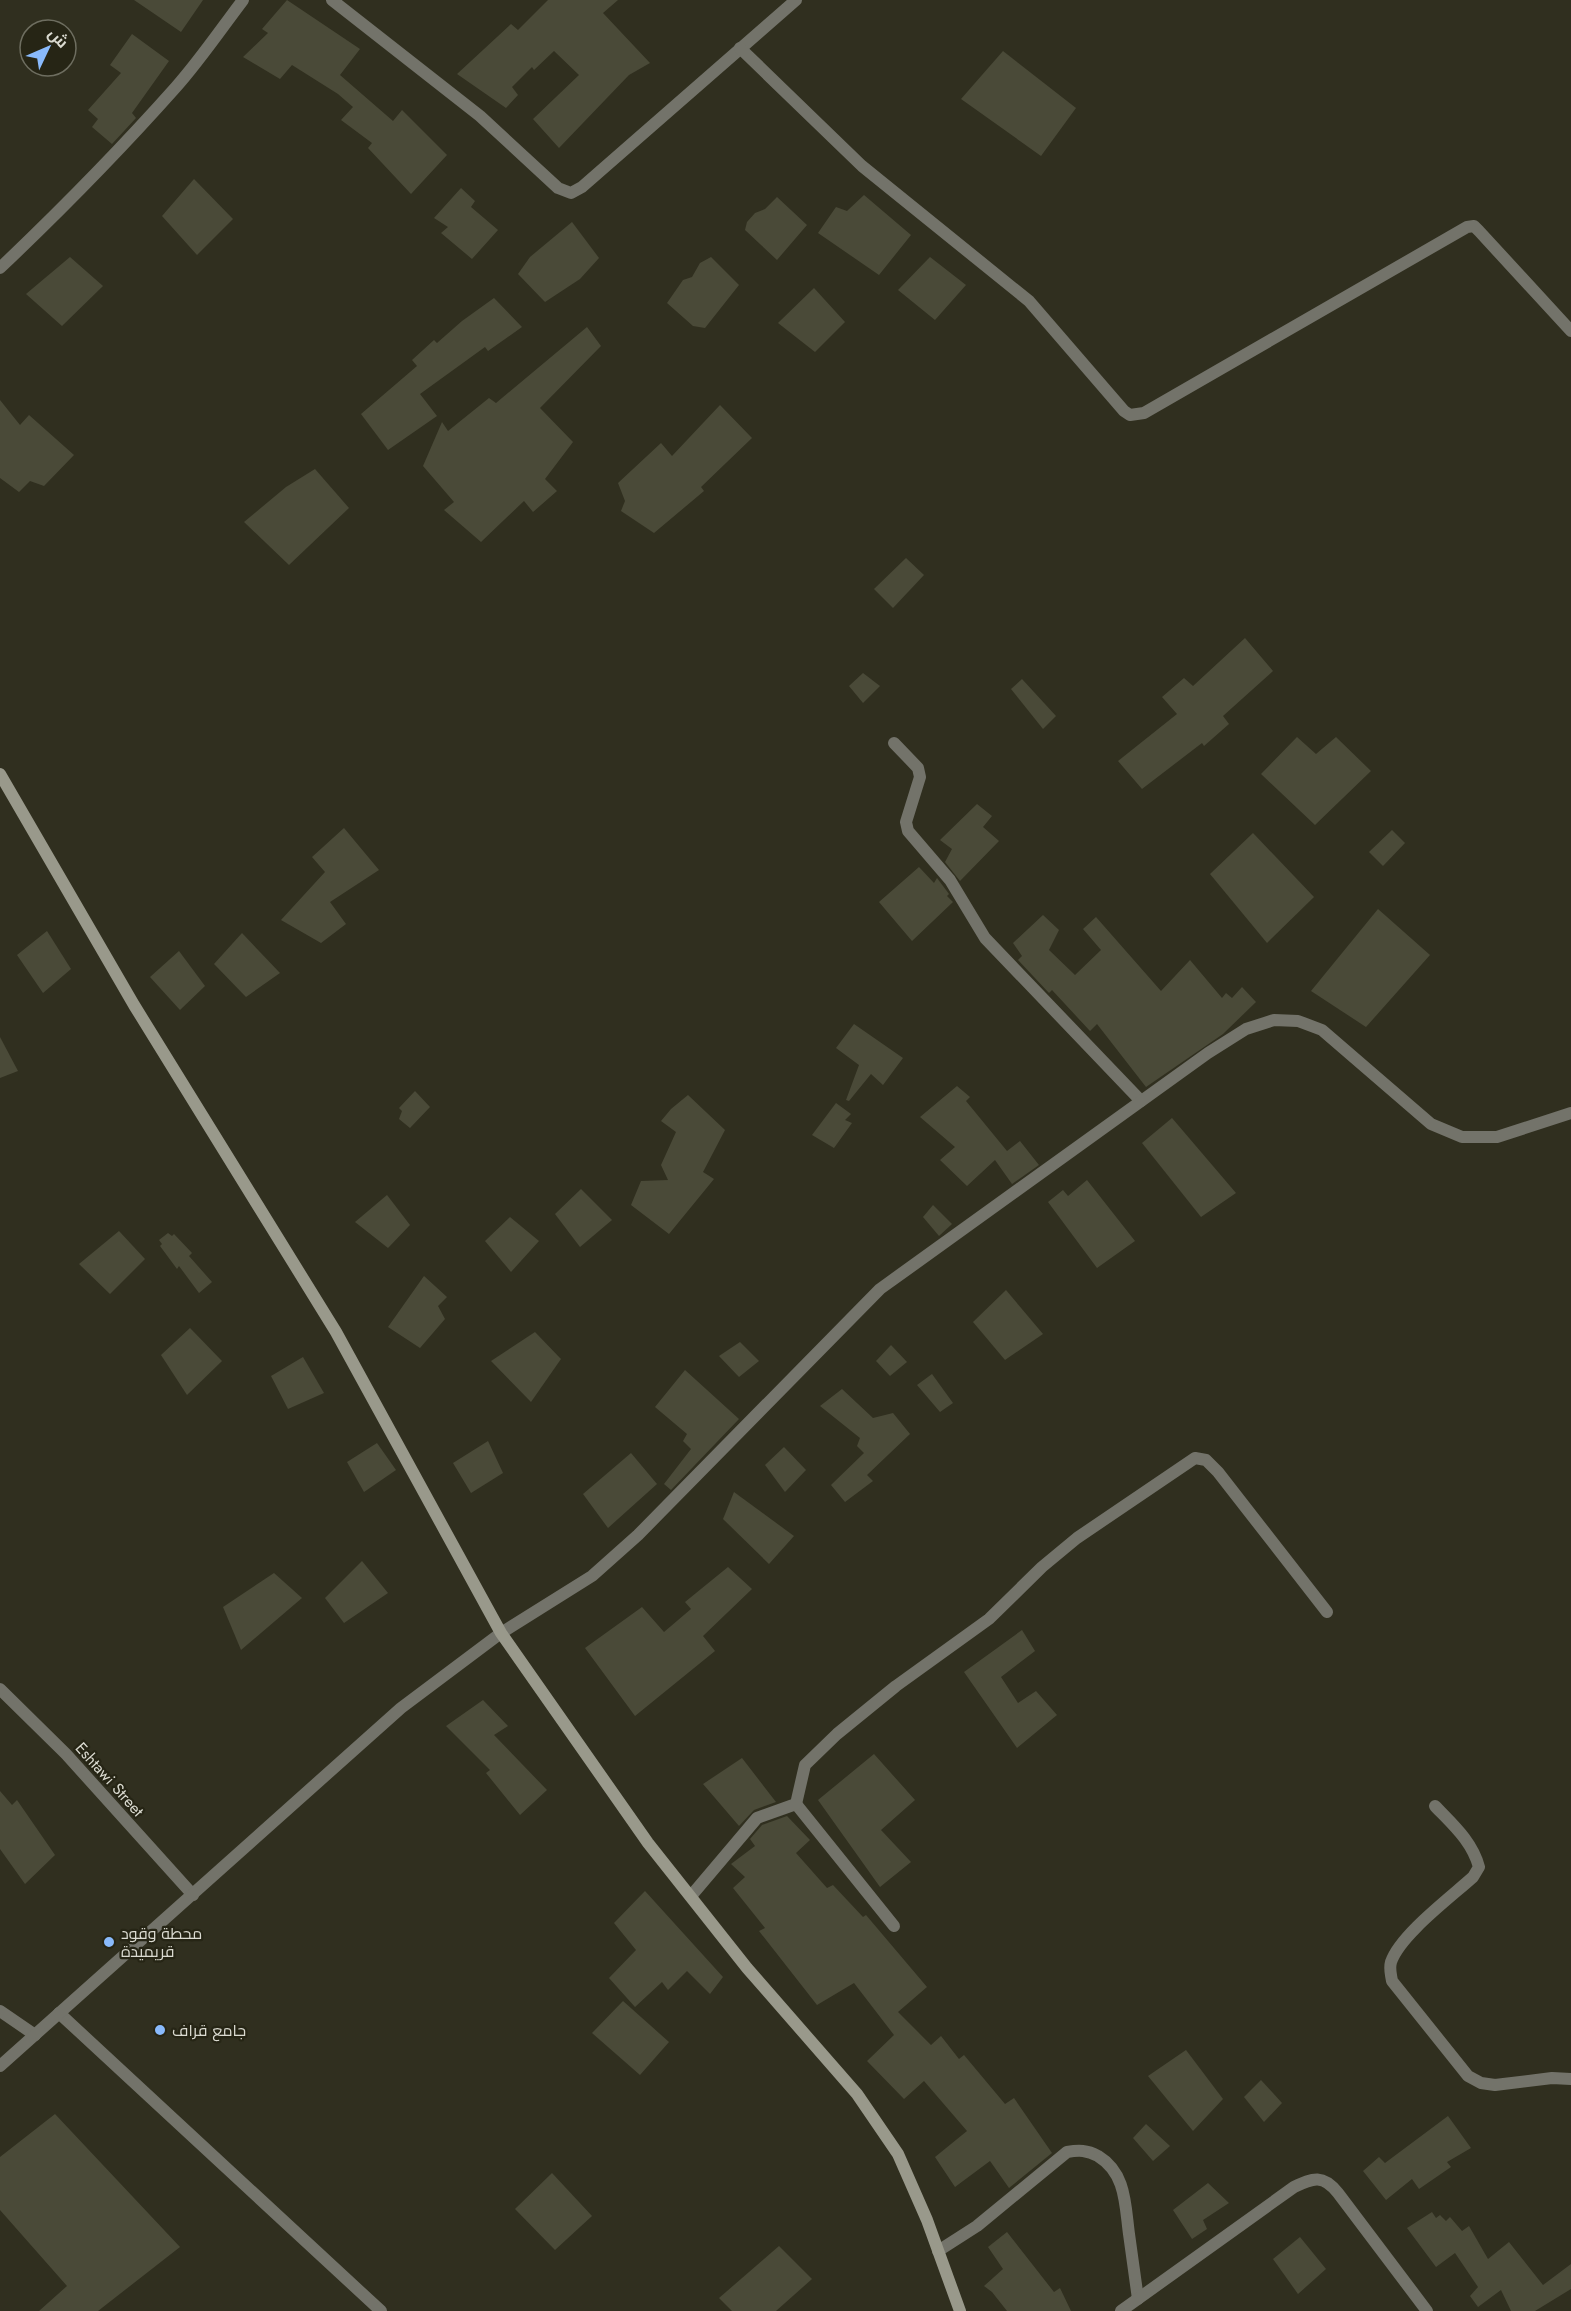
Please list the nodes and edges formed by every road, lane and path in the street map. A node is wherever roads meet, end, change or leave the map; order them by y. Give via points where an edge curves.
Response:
1 (243, 0) edge
2 (332, 0) edge
3 (796, 0) edge
4 (740, 48) junction
5 (0, 268) edge
6 (1571, 331) edge
7 (894, 743) dead end
8 (0, 774) edge
9 (1141, 1101) junction
10 (1571, 1113) edge
11 (1327, 1612) dead end
12 (501, 1633) junction
13 (0, 1689) edge
14 (796, 1804) junction
15 (1435, 1806) dead end
16 (193, 1895) junction
17 (691, 1896) junction
18 (894, 1926) dead end
19 (0, 2011) edge
20 (59, 2013) junction
21 (35, 2035) junction
22 (0, 2066) edge
23 (1571, 2079) edge
24 (938, 2251) junction
25 (1138, 2299) junction
26 (381, 2311) edge
27 (960, 2311) edge
28 (1121, 2311) edge
29 (1427, 2311) edge

1 - 5 street via 178,85 90,181
2 - 4 street via 480,116 558,188 571,193 582,188
3 - 4 street
4 - 6 street via 862,166 1029,301 1130,415 1144,412 1467,227 1474,226
7 - 9 street via 918,768 920,777 906,822 908,831 950,880 985,938
8 - 12 street via 134,1005 336,1332
9 - 10 street via 1246,1029 1274,1020 1298,1021 1322,1030 1431,1124 1462,1137 1497,1137
9 - 12 street via 880,1289 592,1576
11 - 14 street via 1218,1472 1206,1460 1195,1458 1077,1538 989,1619 837,1734 805,1765
12 - 16 street via 401,1708
12 - 17 street via 648,1843
13 - 16 street, Eshtawi Street via 66,1754
14 - 17 street via 757,1818
14 - 18 street
15 - 23 street via 1464,1836 1479,1867 1403,1942 1392,1959 1392,1981 1468,2076 1495,2085
16 - 20 street
17 - 24 street via 858,2094 898,2154
19 - 21 street
20 - 21 street
20 - 26 street
21 - 22 street
24 - 25 street via 977,2226 1067,2152 1080,2149 1107,2162 1123,2186
24 - 27 street
25 - 28 street
25 - 29 street via 1294,2187 1320,2178 1331,2183

